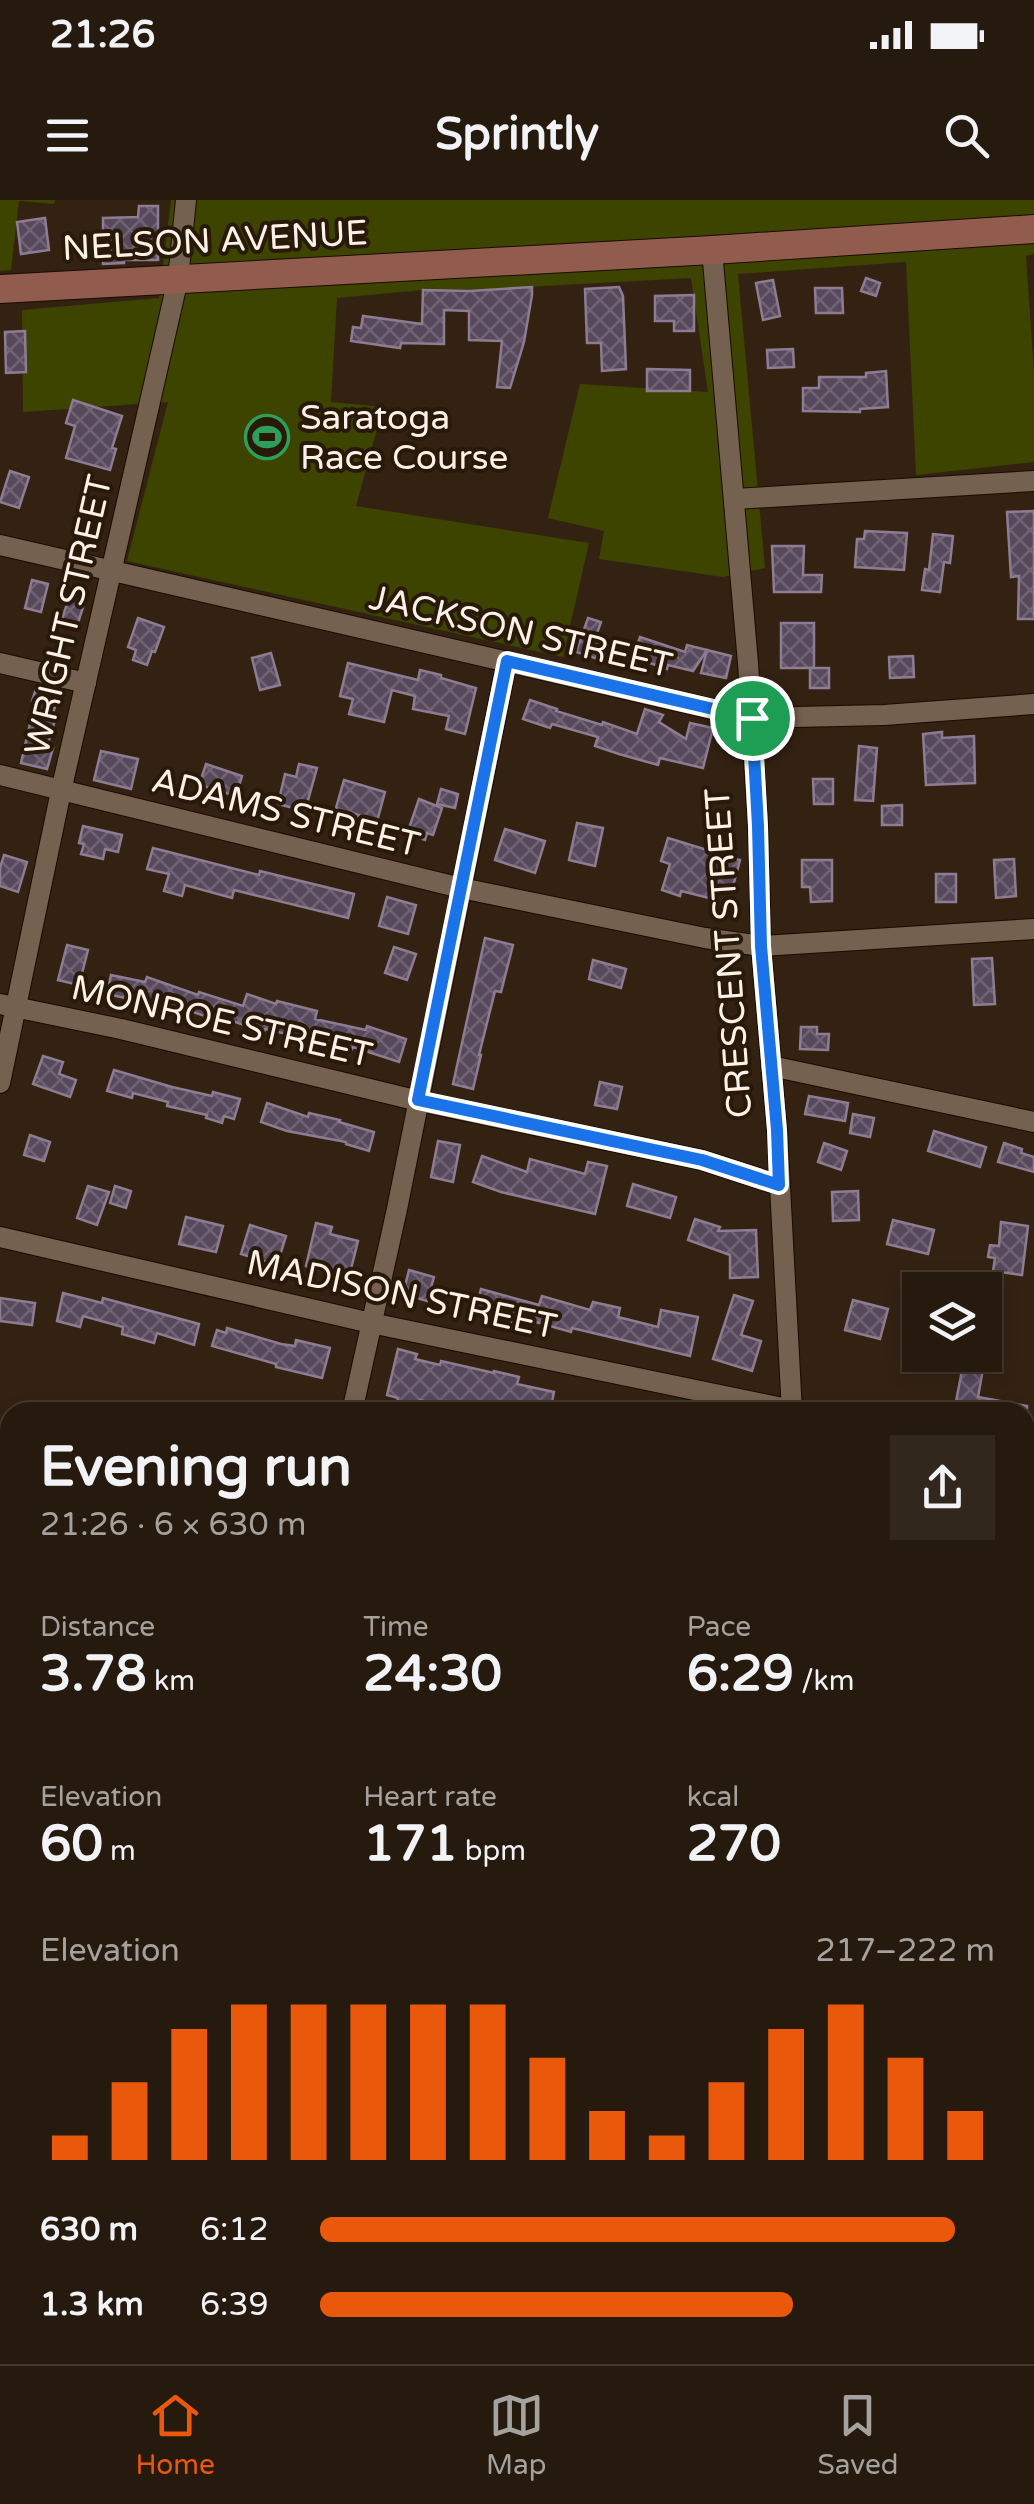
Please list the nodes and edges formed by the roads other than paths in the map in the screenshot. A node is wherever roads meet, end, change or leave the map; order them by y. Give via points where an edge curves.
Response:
1 (186, 200) edge
2 (1034, 229) edge
3 (712, 250) junction
4 (178, 280) junction
5 (0, 290) edge
6 (1034, 481) edge
7 (735, 499) junction
8 (0, 545) edge
9 (111, 570) junction
10 (507, 661) junction
11 (0, 663) edge
12 (86, 682) junction
13 (1034, 704) edge
14 (752, 718) junction
15 (0, 776) edge
16 (61, 791) junction
17 (461, 888) junction
18 (1034, 929) edge
19 (761, 946) junction
20 (8, 1006) edge
21 (771, 1066) junction
22 (0, 1083) edge
23 (418, 1100) junction
24 (1034, 1122) edge
25 (779, 1185) junction
26 (0, 1237) edge
27 (372, 1322) junction
28 (354, 1402) edge
29 (750, 1402) edge
30 (792, 1402) edge

1 - 4 street, WRIGHT STREET
2 - 3 street, NELSON AVENUE
3 - 4 street, NELSON AVENUE
3 - 7 street, CRESCENT STREET
4 - 5 street, NELSON AVENUE
4 - 9 street, WRIGHT STREET
6 - 7 street
7 - 14 street, CRESCENT STREET
8 - 9 street, JACKSON STREET
9 - 10 street, JACKSON STREET
9 - 12 street, WRIGHT STREET
10 - 14 street, JACKSON STREET
10 - 17 street
11 - 12 street
12 - 16 street, WRIGHT STREET
13 - 14 street, JACKSON STREET
14 - 19 street, CRESCENT STREET
15 - 16 street, ADAMS STREET
16 - 17 street, ADAMS STREET
16 - 20 street, WRIGHT STREET
17 - 19 street, ADAMS STREET
17 - 23 street
18 - 19 street, ADAMS STREET
19 - 21 street, CRESCENT STREET
20 - 22 street, WRIGHT STREET
20 - 23 street, MONROE STREET
21 - 24 street
21 - 25 street, CRESCENT STREET
23 - 25 street, MONROE STREET via 702,1160
23 - 27 street
25 - 30 street, CRESCENT STREET
26 - 27 street, MADISON STREET
27 - 28 street
27 - 29 street, MADISON STREET

